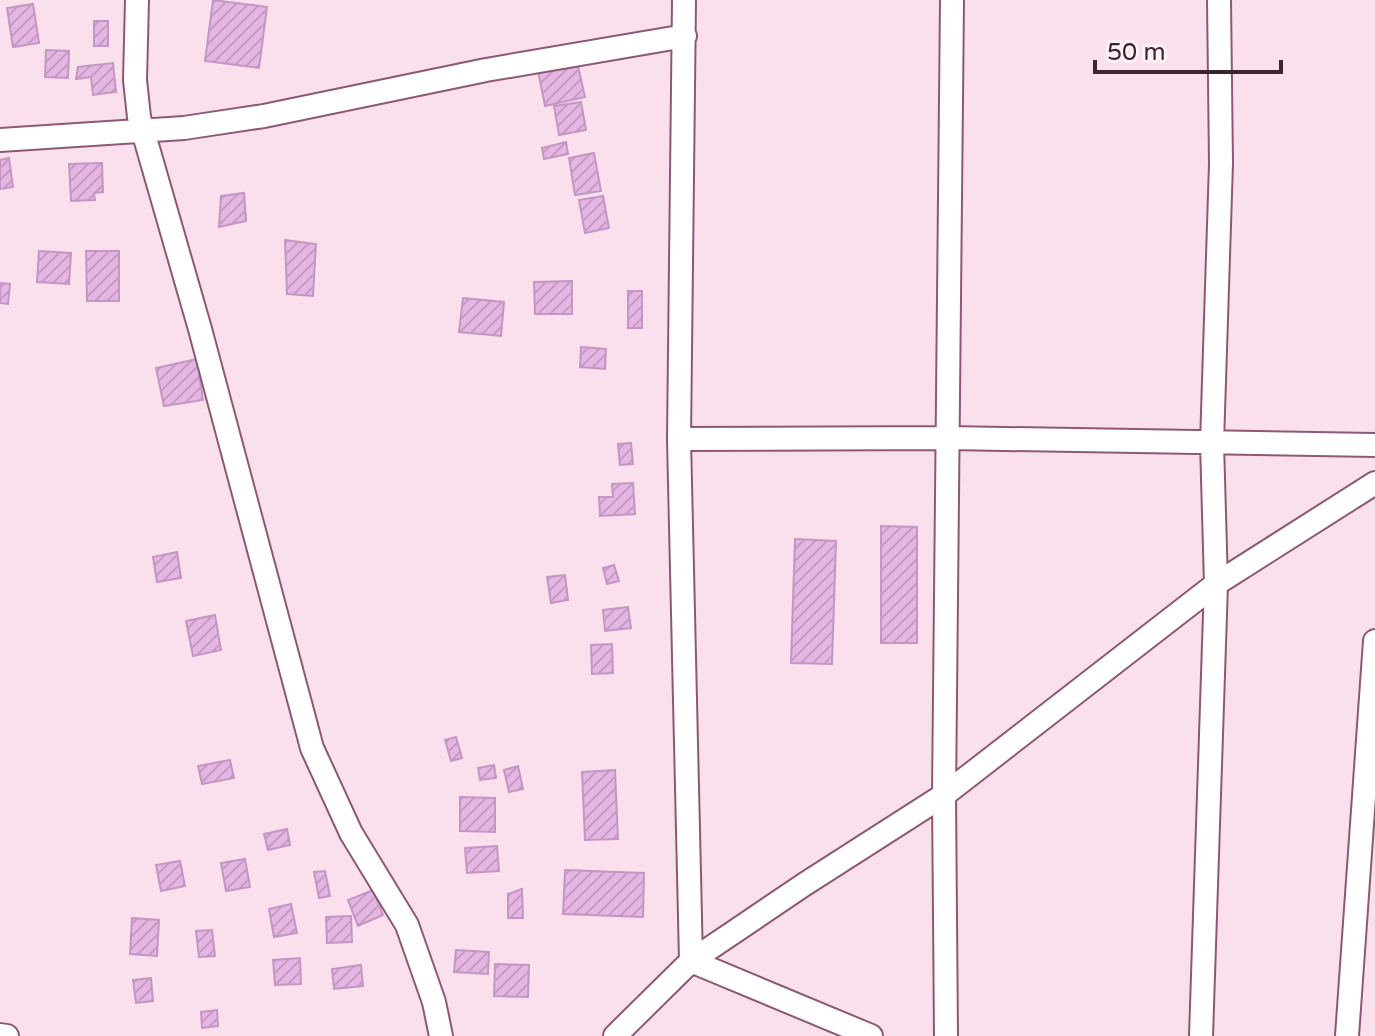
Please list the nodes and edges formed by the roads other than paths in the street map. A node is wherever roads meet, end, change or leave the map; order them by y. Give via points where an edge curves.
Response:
1 (137, 0) edge
2 (684, 0) edge
3 (952, 0) edge
4 (1219, 0) edge
5 (685, 36) junction
6 (143, 132) junction
7 (0, 140) edge
8 (949, 438) junction
9 (679, 439) junction
10 (1212, 443) junction
11 (1375, 445) edge
12 (1375, 483) edge
13 (1216, 584) junction
14 (1375, 641) edge
15 (944, 795) junction
16 (691, 961) junction
17 (0, 1035) edge
18 (7, 1036) edge
19 (441, 1036) edge
20 (615, 1036) edge
21 (871, 1036) edge
22 (946, 1036) edge
23 (1201, 1036) edge
24 (1347, 1036) edge

1 - 6 street via 135,80
2 - 5 street
3 - 8 street
4 - 10 street via 1221,163
5 - 6 street via 264,116
5 - 9 street
6 - 7 street
6 - 19 street via 312,748 351,833 407,925
8 - 9 street
8 - 10 street
8 - 15 street
9 - 16 street
10 - 11 street
10 - 13 street
12 - 13 street
13 - 15 street
13 - 23 street
14 - 24 street
15 - 16 street
15 - 22 street
16 - 20 street
16 - 21 street
17 - 18 street

